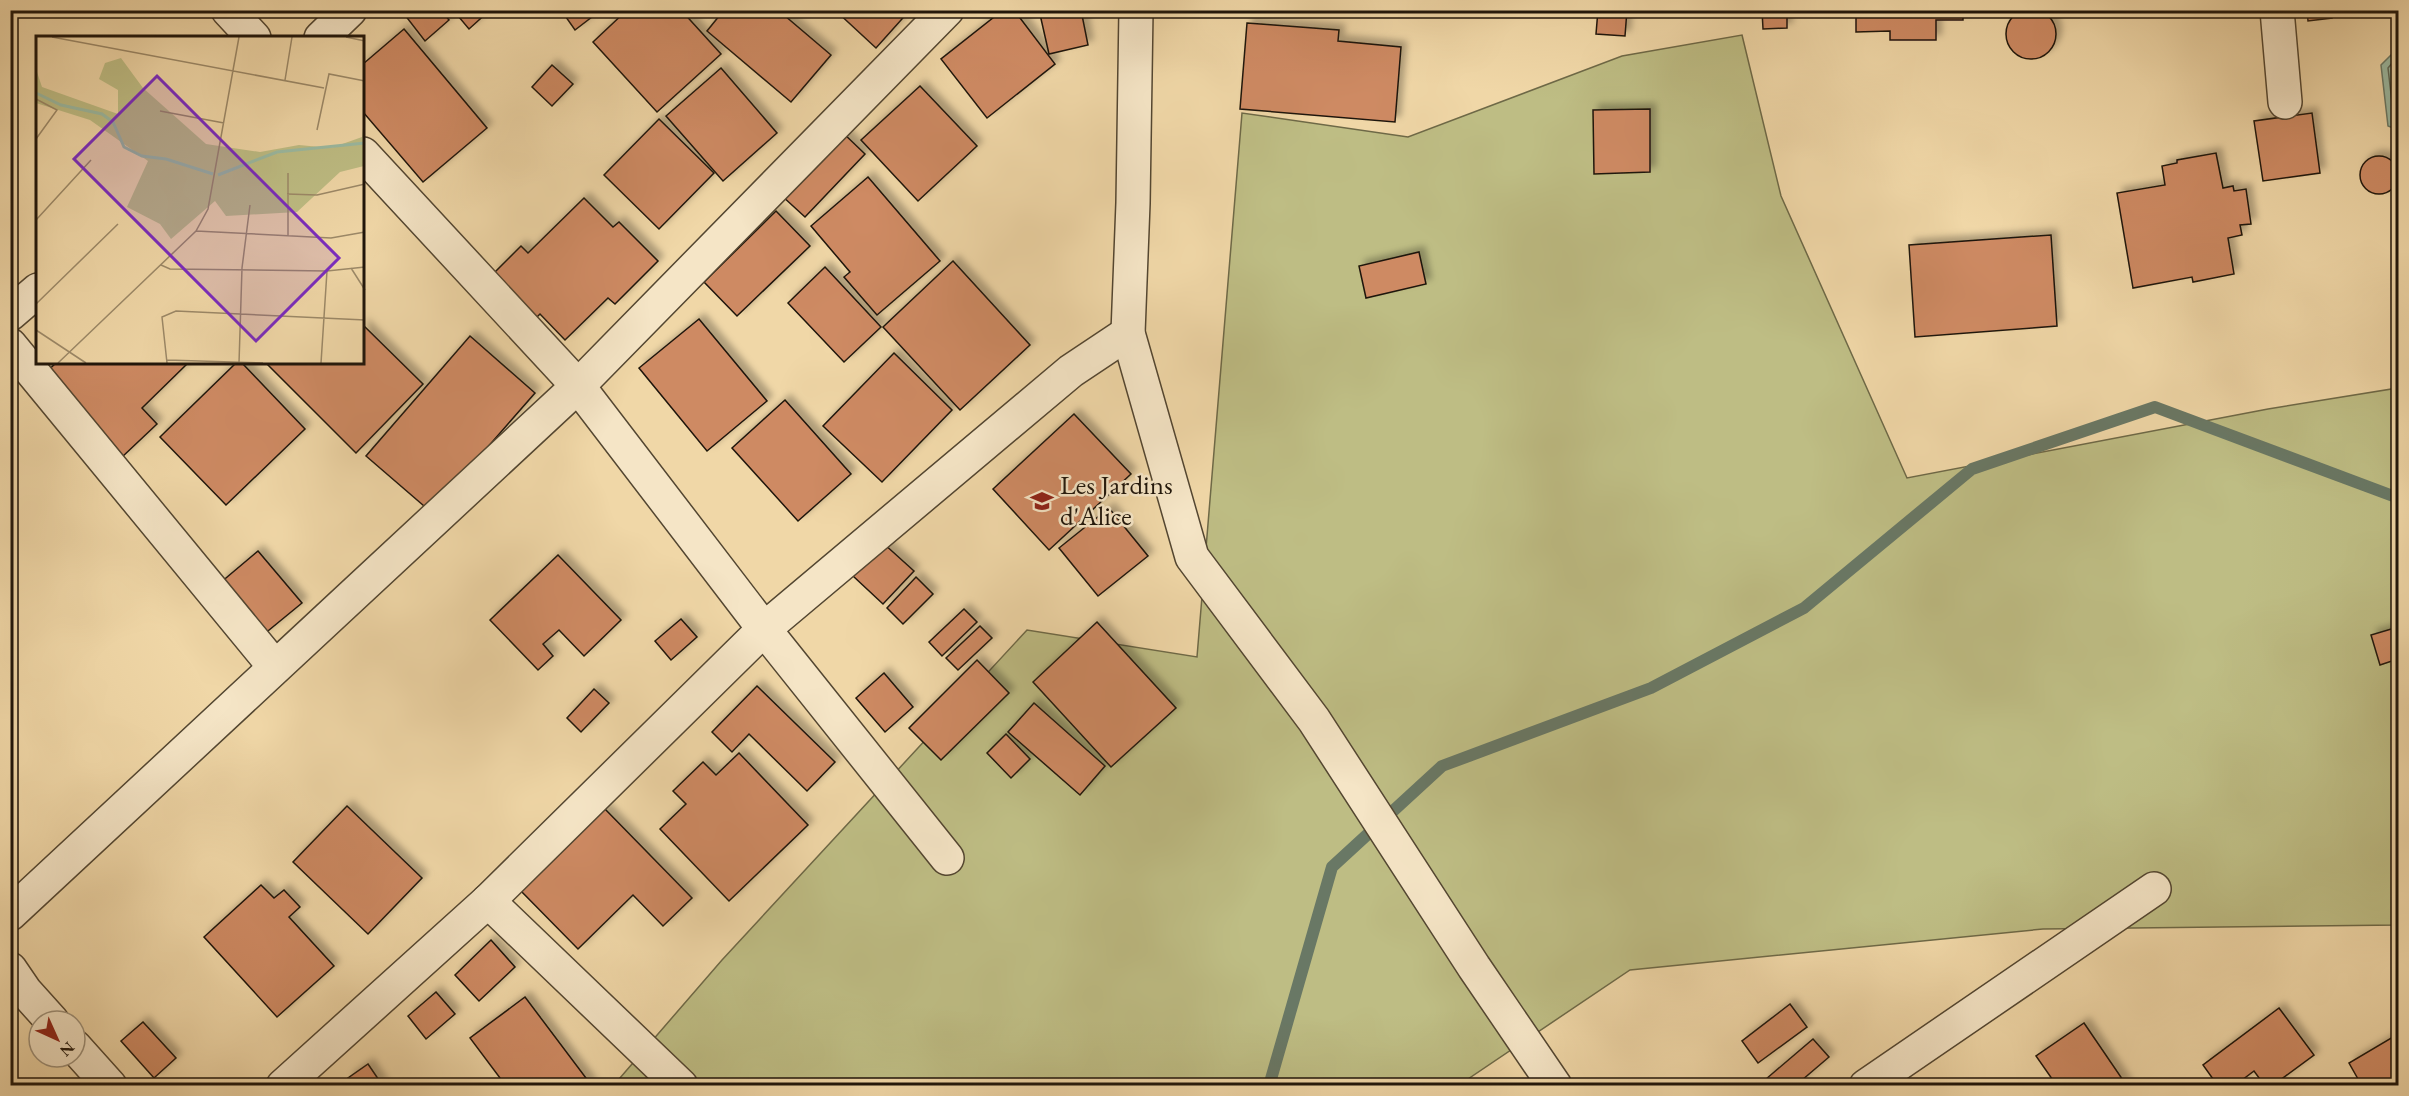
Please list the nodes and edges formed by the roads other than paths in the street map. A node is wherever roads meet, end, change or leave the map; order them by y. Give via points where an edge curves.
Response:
1 (228, 10) edge
2 (350, 10) edge
3 (947, 10) edge
4 (1136, 10) edge
5 (2277, 10) edge
6 (252, 36) edge
7 (323, 36) edge
8 (2285, 102) dead end
9 (364, 155) edge
10 (36, 292) edge
11 (10, 314) edge
12 (1128, 333) junction
13 (10, 345) edge
14 (578, 386) junction
15 (764, 629) junction
16 (275, 667) junction
17 (947, 858) dead end
18 (2154, 889) dead end
19 (488, 901) junction
20 (10, 914) edge
21 (10, 969) edge
22 (41, 1009) edge
23 (87, 1060) edge
24 (110, 1086) edge
25 (283, 1086) edge
26 (681, 1086) edge
27 (1556, 1086) edge
28 (1866, 1086) edge

1 - 6 street
2 - 7 street
3 - 14 street
4 - 12 street
5 - 8 street
9 - 14 street
10 - 11 street
12 - 15 street via 1071,371
12 - 27 street via 1192,557 1314,720
13 - 16 street
14 - 15 street
14 - 16 street
15 - 17 street
15 - 19 street
16 - 20 street
18 - 28 street
19 - 25 street
19 - 26 street
21 - 22 street
23 - 24 street

